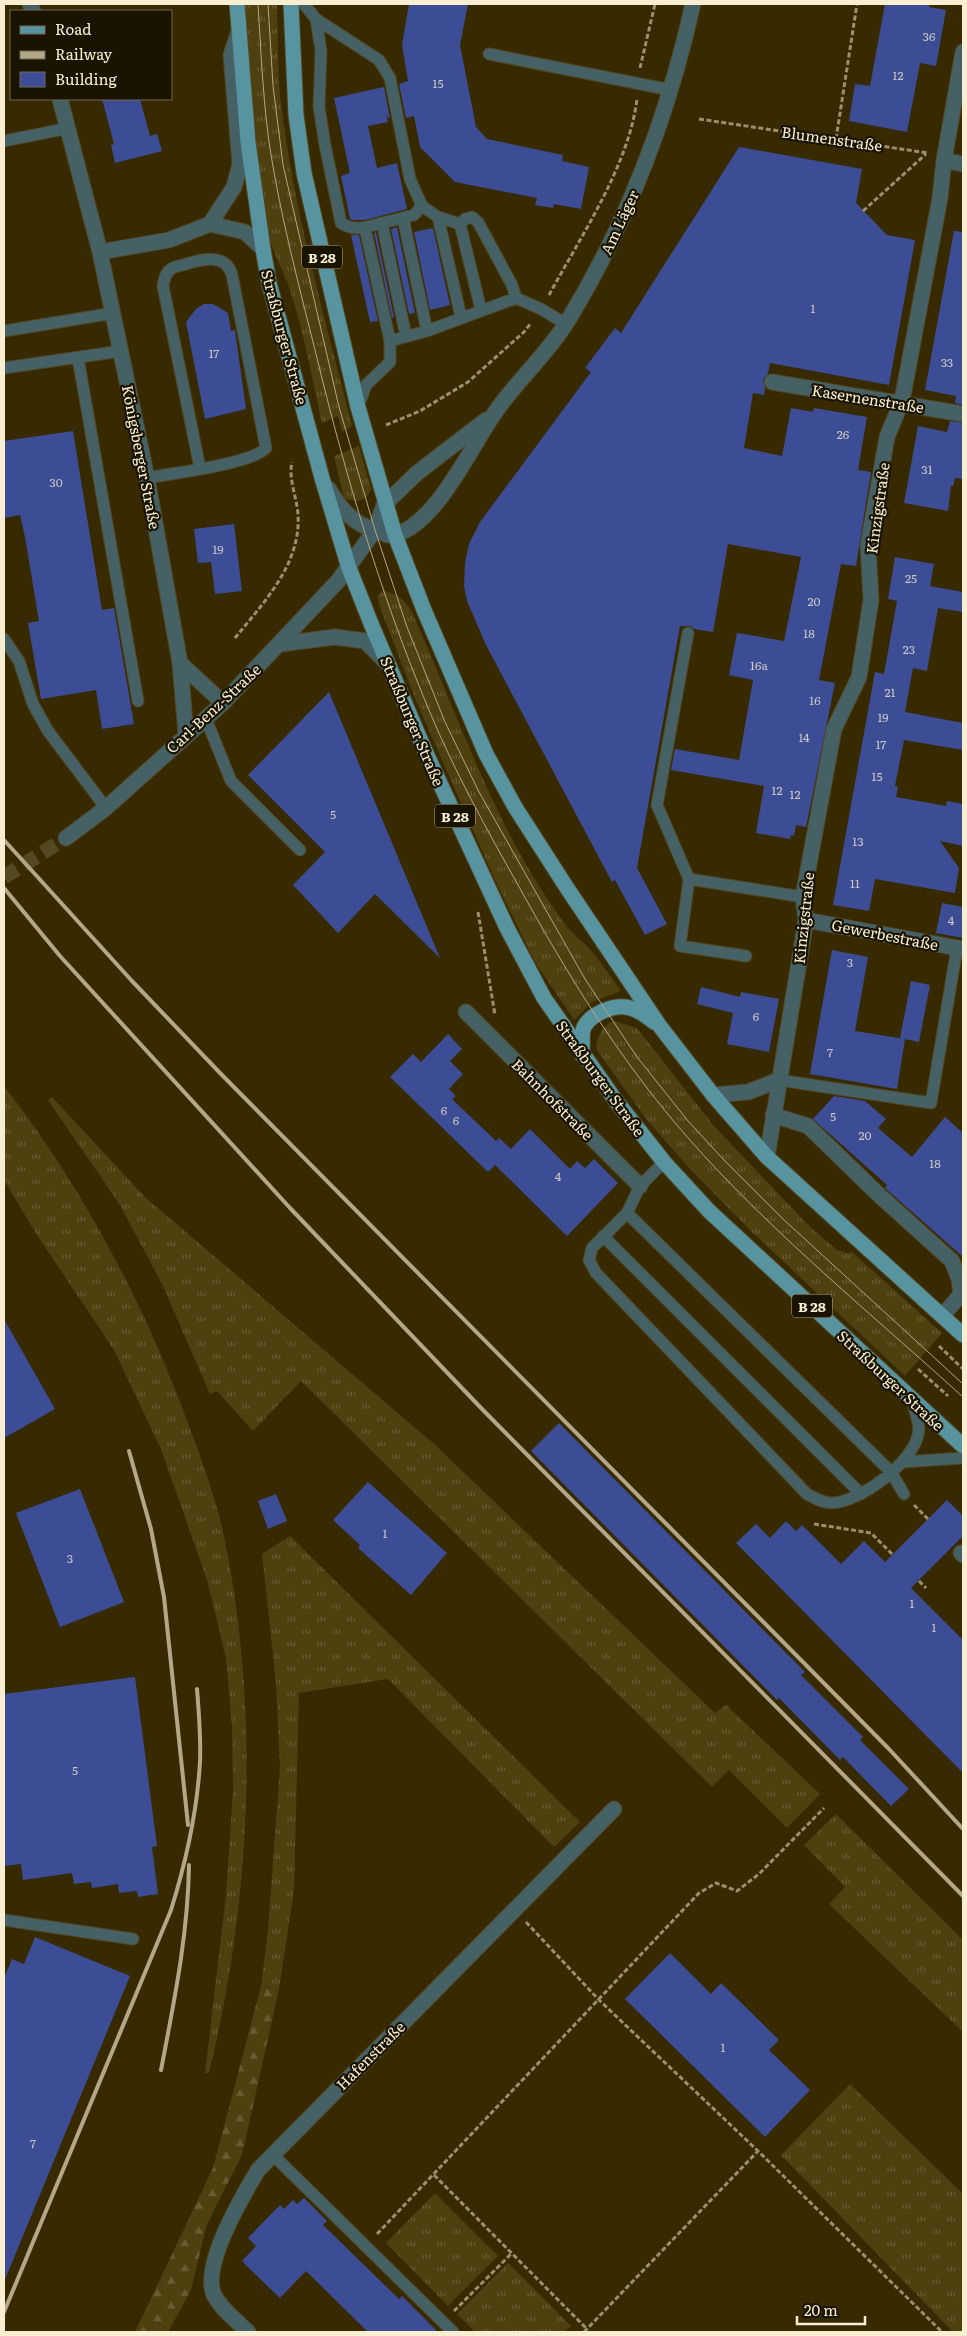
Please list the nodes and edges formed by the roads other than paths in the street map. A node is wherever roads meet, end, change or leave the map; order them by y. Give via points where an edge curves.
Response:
1 (237, 4) edge
2 (291, 4) edge
3 (304, 4) edge
4 (694, 4) edge
5 (316, 19) junction
6 (238, 34) junction
7 (963, 52) edge
8 (489, 54) dead end
9 (671, 90) junction
10 (60, 100) edge
11 (69, 128) junction
12 (4, 142) edge
13 (944, 160) junction
14 (963, 164) edge
15 (422, 206) junction
16 (438, 217) junction
17 (403, 218) junction
18 (382, 223) junction
19 (210, 224) junction
20 (460, 224) junction
21 (365, 228) junction
22 (263, 249) junction
23 (100, 252) junction
24 (516, 298) junction
25 (481, 310) junction
26 (114, 313) junction
27 (461, 317) junction
28 (566, 324) junction
29 (4, 331) edge
30 (427, 331) junction
31 (406, 336) junction
32 (390, 341) junction
33 (120, 350) junction
34 (78, 358) junction
35 (4, 368) edge
36 (772, 382) dead end
37 (901, 403) junction
38 (358, 407) junction
39 (963, 414) edge
40 (493, 415) junction
41 (200, 468) junction
42 (148, 478) junction
43 (322, 478) junction
44 (384, 505) junction
45 (374, 530) junction
46 (394, 535) junction
47 (349, 568) junction
48 (688, 632) dead end
49 (4, 639) edge
50 (280, 644) junction
51 (180, 663) junction
52 (391, 668) junction
53 (138, 700) dead end
54 (223, 703) junction
55 (206, 719) junction
56 (186, 734) junction
57 (106, 808) junction
58 (66, 838) tunnel mouth
59 (300, 850) dead end
60 (689, 878) junction
61 (803, 897) junction
62 (806, 920) junction
63 (960, 949) edge
64 (746, 956) dead end
65 (466, 1012) dead end
66 (659, 1025) junction
67 (582, 1054) junction
68 (779, 1080) junction
69 (713, 1095) junction
70 (773, 1115) junction
71 (767, 1157) junction
72 (664, 1162) junction
73 (640, 1186) junction
74 (627, 1212) junction
75 (603, 1236) junction
76 (962, 1293) edge
77 (943, 1315) junction
78 (963, 1334) edge
79 (911, 1398) junction
80 (963, 1446) edge
81 (963, 1458) edge
82 (903, 1462) junction
83 (891, 1472) junction
84 (860, 1494) junction
85 (904, 1494) dead end
86 (614, 1809) dead end
87 (4, 1920) edge
88 (132, 1940) dead end
89 (272, 2154) junction
90 (248, 2332) edge
91 (453, 2332) edge

1 - 6 main road, Straßburger Straße / B 28
2 - 38 main road, B 28 via 296,115 304,173
3 - 5 lane
4 - 9 street, Am Läger
5 - 15 lane via 379,60 390,78 410,179
5 - 21 lane via 320,51 319,107 341,223 350,229
6 - 19 street via 231,54 240,164 234,187
6 - 22 main road, Straßburger Straße / B 28 via 248,142
7 - 13 street, Kinzigstraße
8 - 9 lane
9 - 28 street, Am Läger via 647,163 605,254
10 - 11 street, Königsberger Straße
11 - 12 lane
11 - 23 street, Königsberger Straße
13 - 14 street
13 - 37 street, Kinzigstraße via 940,198
15 - 16 lane
15 - 17 lane via 414,215
16 - 20 lane
16 - 27 lane
17 - 18 lane
17 - 30 lane
18 - 21 lane
18 - 31 lane
19 - 22 street via 245,232
19 - 23 street via 169,240
20 - 24 lane via 472,217 478,222
20 - 25 lane
21 - 32 lane
22 - 43 main road, Straßburger Straße / B 28 via 269,283
23 - 26 street, Königsberger Straße
24 - 25 lane
24 - 28 lane
25 - 27 lane
26 - 29 lane
26 - 33 street, Königsberger Straße
27 - 30 lane
28 - 40 street, Am Läger
30 - 31 lane
31 - 32 lane
32 - 38 lane via 390,362 366,385
33 - 34 lane
33 - 42 street, Königsberger Straße
34 - 35 lane
34 - 53 lane
36 - 37 street, Kasernenstraße
37 - 39 street, Kasernenstraße
37 - 61 street, Kinzigstraße via 887,437 868,545 870,600 859,678 834,728
38 - 44 main road, B 28
40 - 44 street, Am Läger via 417,473
40 - 46 street, Am Läger via 437,505
41 - 41 lane via 251,458 266,448 232,275 224,261 214,259 171,269 165,275 163,286
41 - 42 lane
42 - 51 street, Königsberger Straße
43 - 45 street via 341,509 364,527
43 - 47 main road, Straßburger Straße / B 28
44 - 45 street, Carl-Benz-Straße
44 - 46 main road, B 28
45 - 46 street
45 - 47 street, Carl-Benz-Straße
46 - 66 main road, B 28 via 486,754 567,888
47 - 50 street, Carl-Benz-Straße
47 - 52 main road, Straßburger Straße / B 28
48 - 60 lane via 657,805
49 - 57 lane via 20,660 33,704 48,731
50 - 52 street via 335,637 365,641
50 - 54 street, Carl-Benz-Straße
51 - 54 street
51 - 56 street, Königsberger Straße
52 - 67 main road, Straßburger Straße / B 28 via 426,753 507,928 544,998
54 - 55 street, Carl-Benz-Straße
55 - 56 street, Carl-Benz-Straße
55 - 59 lane via 231,781
56 - 57 street, Carl-Benz-Straße
57 - 58 street, Carl-Benz-Straße
60 - 61 lane
60 - 64 lane via 680,946
61 - 62 street, Kinzigstraße
62 - 63 street, Gewerbestraße
62 - 68 street, Kinzigstraße
63 - 68 lane via 930,1103
65 - 73 street, Bahnhofstraße
66 - 67 main road via 624,1006 604,1011 595,1015 583,1028
66 - 69 main road, B 28
67 - 72 main road, Straßburger Straße / B 28
68 - 69 street via 748,1092
68 - 70 street, Kinzigstraße
69 - 71 main road, B 28
70 - 71 street, Kinzigstraße
70 - 76 street via 808,1126 952,1262
71 - 77 main road, B 28
72 - 73 lane
72 - 79 main road, Straßburger Straße / B 28 via 709,1211
73 - 74 lane
74 - 75 lane
74 - 83 lane
75 - 84 lane
75 - 84 lane via 592,1248 589,1260 596,1273 807,1494 830,1503 847,1501
76 - 77 street
77 - 78 main road, B 28
79 - 80 main road, Straßburger Straße / B 28
79 - 82 lane via 919,1433 913,1450
81 - 82 lane
82 - 83 lane
83 - 84 lane
83 - 85 lane
86 - 89 street, Hafenstraße
87 - 88 lane
89 - 90 street, Hafenstraße via 258,2170 243,2197 220,2244 212,2276 213,2294
89 - 91 lane

